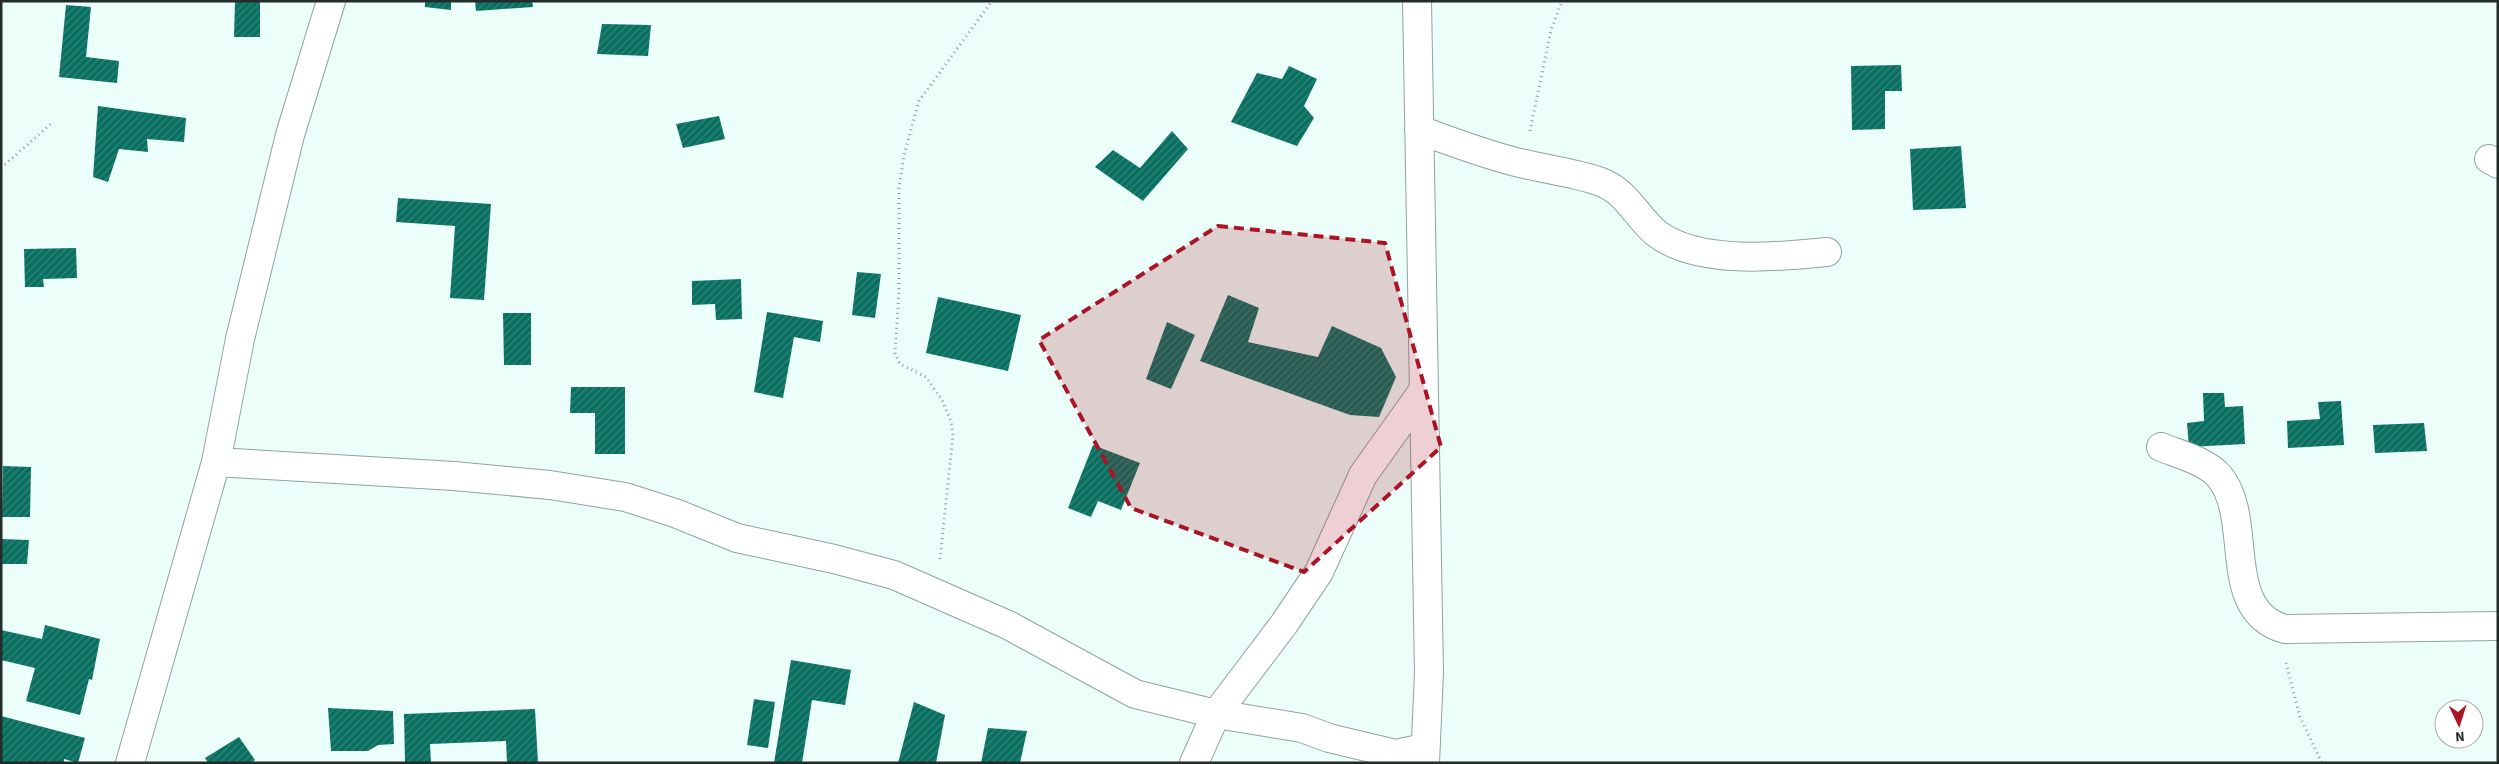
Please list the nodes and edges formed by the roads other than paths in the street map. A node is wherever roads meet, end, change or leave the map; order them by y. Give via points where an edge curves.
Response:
1 (331, 1) edge
2 (1417, 1) edge
3 (1419, 130) junction
4 (1826, 252) dead end
5 (1423, 391) junction
6 (2161, 447) dead end
7 (216, 462) junction
8 (2498, 626) edge
9 (1216, 714) junction
10 (1424, 756) edge
11 (130, 763) edge
12 (1194, 763) edge

1 - 7 street via 290,135 240,339
2 - 3 street
3 - 4 street via 1524,164 1610,186 1633,205 1658,234 1702,252 1763,257
3 - 5 street
5 - 9 street via 1362,475 1318,572 1284,624
5 - 10 street via 1429,673
6 - 8 street via 2219,475 2229,494 2235,517 2246,589 2250,600 2267,622 2285,629
7 - 9 street via 454,476 550,485 625,498 675,513 737,538 894,575 1046,644 1135,694
7 - 11 street
9 - 10 street via 1302,728 1396,754
9 - 12 street

